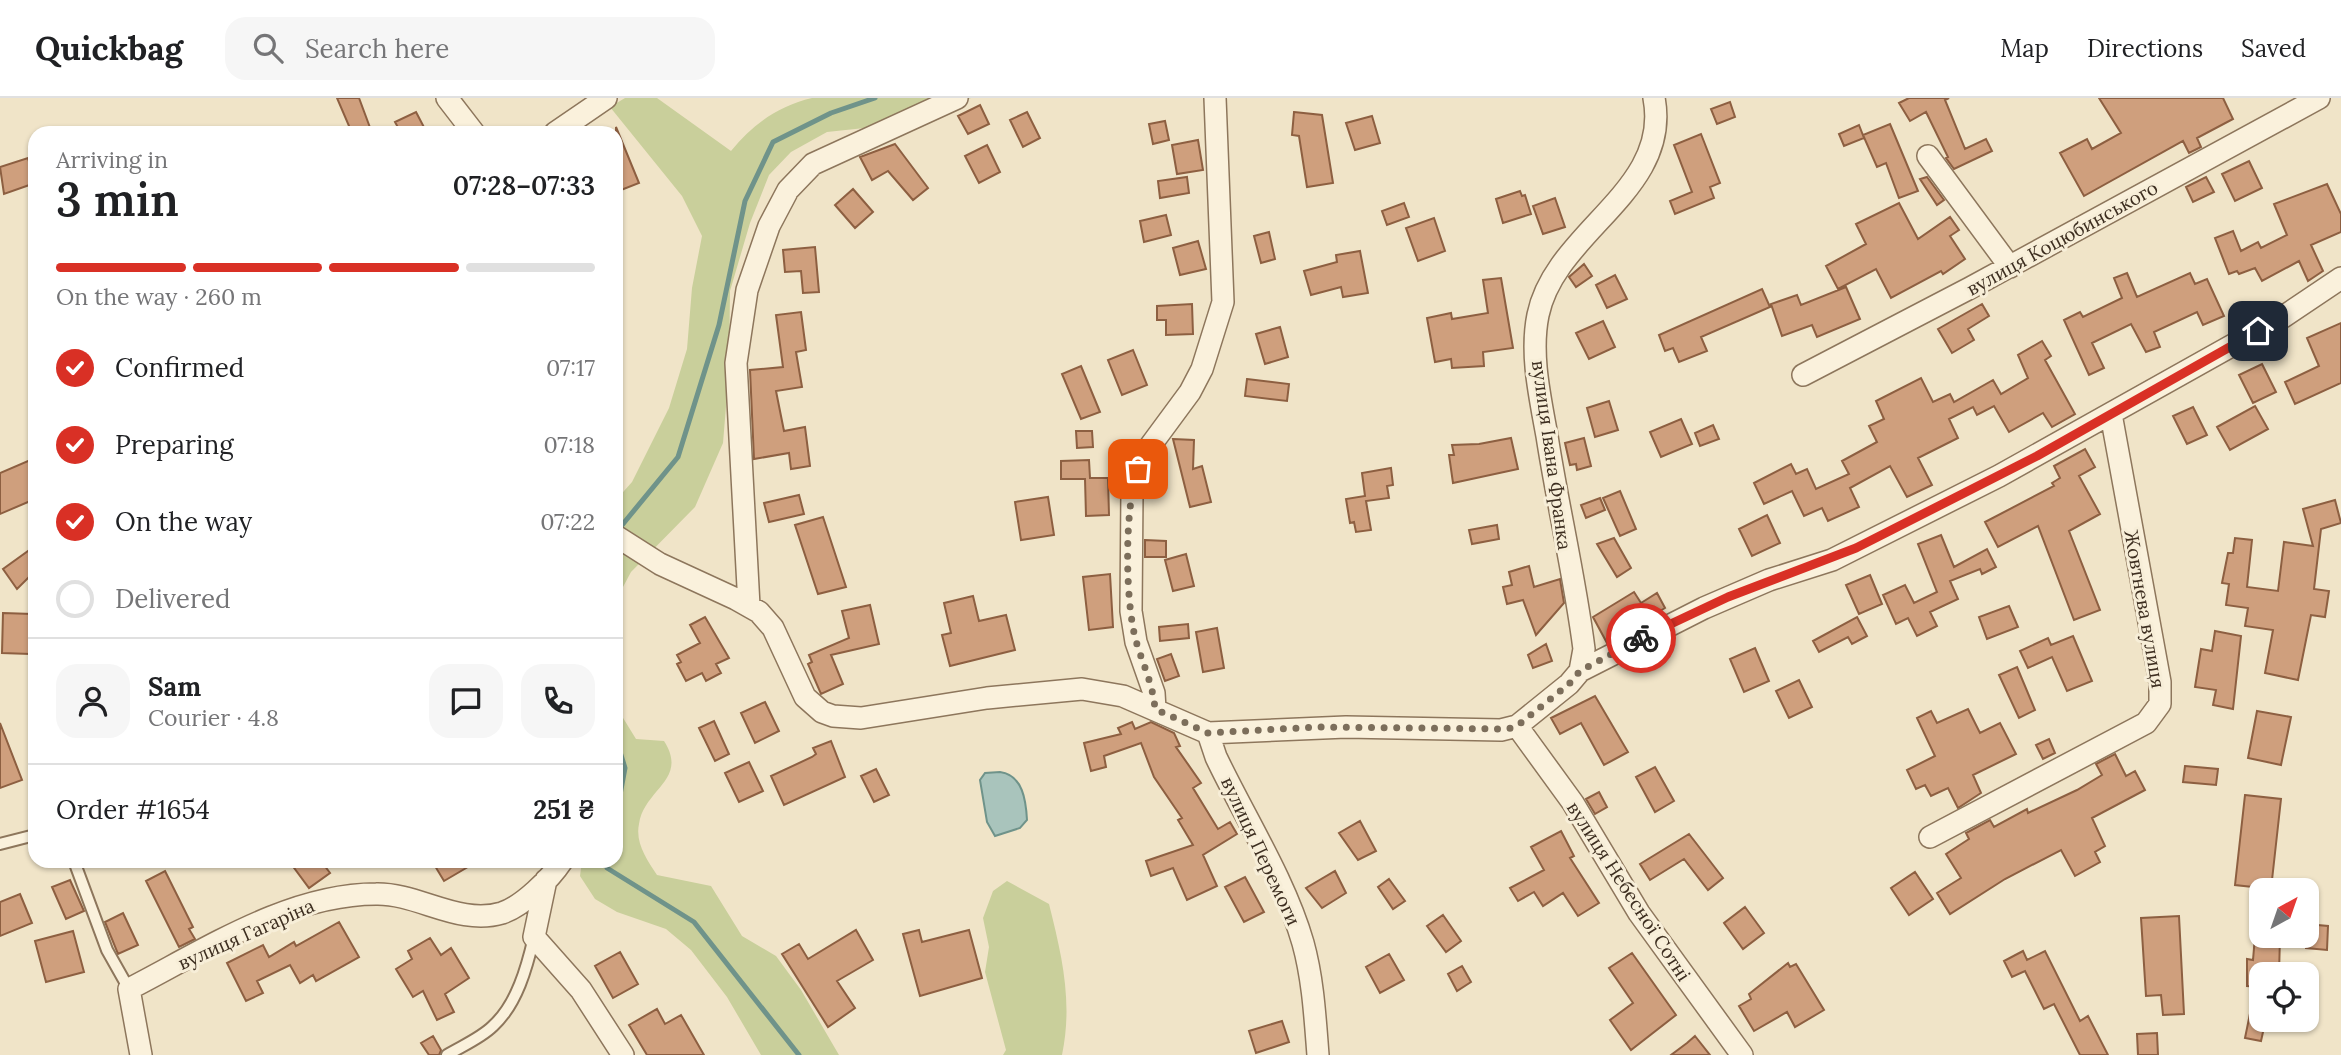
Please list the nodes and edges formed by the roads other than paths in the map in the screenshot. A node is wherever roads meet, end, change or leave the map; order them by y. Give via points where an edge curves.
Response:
1 (447, 98) edge
2 (606, 98) edge
3 (957, 98) edge
4 (1215, 98) edge
5 (1654, 98) edge
6 (2319, 98) edge
7 (469, 126) edge
8 (565, 126) edge
9 (1928, 156) dead end
10 (2010, 267) junction
11 (2341, 278) edge
12 (1803, 375) dead end
13 (2111, 414) junction
14 (623, 540) edge
15 (749, 606) junction
16 (1577, 675) junction
17 (1155, 709) junction
18 (1517, 726) junction
19 (1208, 733) junction
20 (28, 837) edge
21 (1930, 837) dead end
22 (0, 844) edge
23 (77, 868) edge
24 (556, 868) edge
25 (546, 880) junction
26 (534, 936) junction
27 (129, 989) junction
28 (141, 1055) edge
29 (446, 1055) edge
30 (623, 1055) edge
31 (1318, 1055) edge
32 (1742, 1055) edge

1 - 7 street
2 - 8 street
3 - 15 street via 813,164 788,190 765,234 747,290 736,363
4 - 17 street via 1223,302 1202,369 1144,453 1132,491 1131,611
5 - 16 street, вулиця Івана Франка via 1656,130 1646,160 1559,269 1538,315 1538,386 1583,641
6 - 10 street, вулиця Коцюбинського
9 - 10 street
10 - 12 street, вулиця Коцюбинського
11 - 13 street via 2283,317
13 - 16 street via 1832,560 1704,608
13 - 21 street, Жовтнева вулиця via 2160,682 2160,705 2146,723
14 - 15 street via 660,564
15 - 17 street via 773,628 813,705 833,716 861,718 1082,689 1115,694
16 - 18 street
17 - 19 street
18 - 19 street via 1501,730 1317,727
18 - 32 street, вулиця Небесної Сотні via 1573,803 1639,914
19 - 31 street, вулиця Перемоги via 1302,942
20 - 22 lane
23 - 27 lane via 102,938
24 - 25 street, вулиця Гагаріна
25 - 26 street, вулиця Гагаріна
25 - 27 street, вулиця Гагаріна via 511,908 495,914 462,914 387,894 326,900 244,931
26 - 29 lane via 524,972 498,1021
26 - 30 street via 581,990
27 - 28 street

